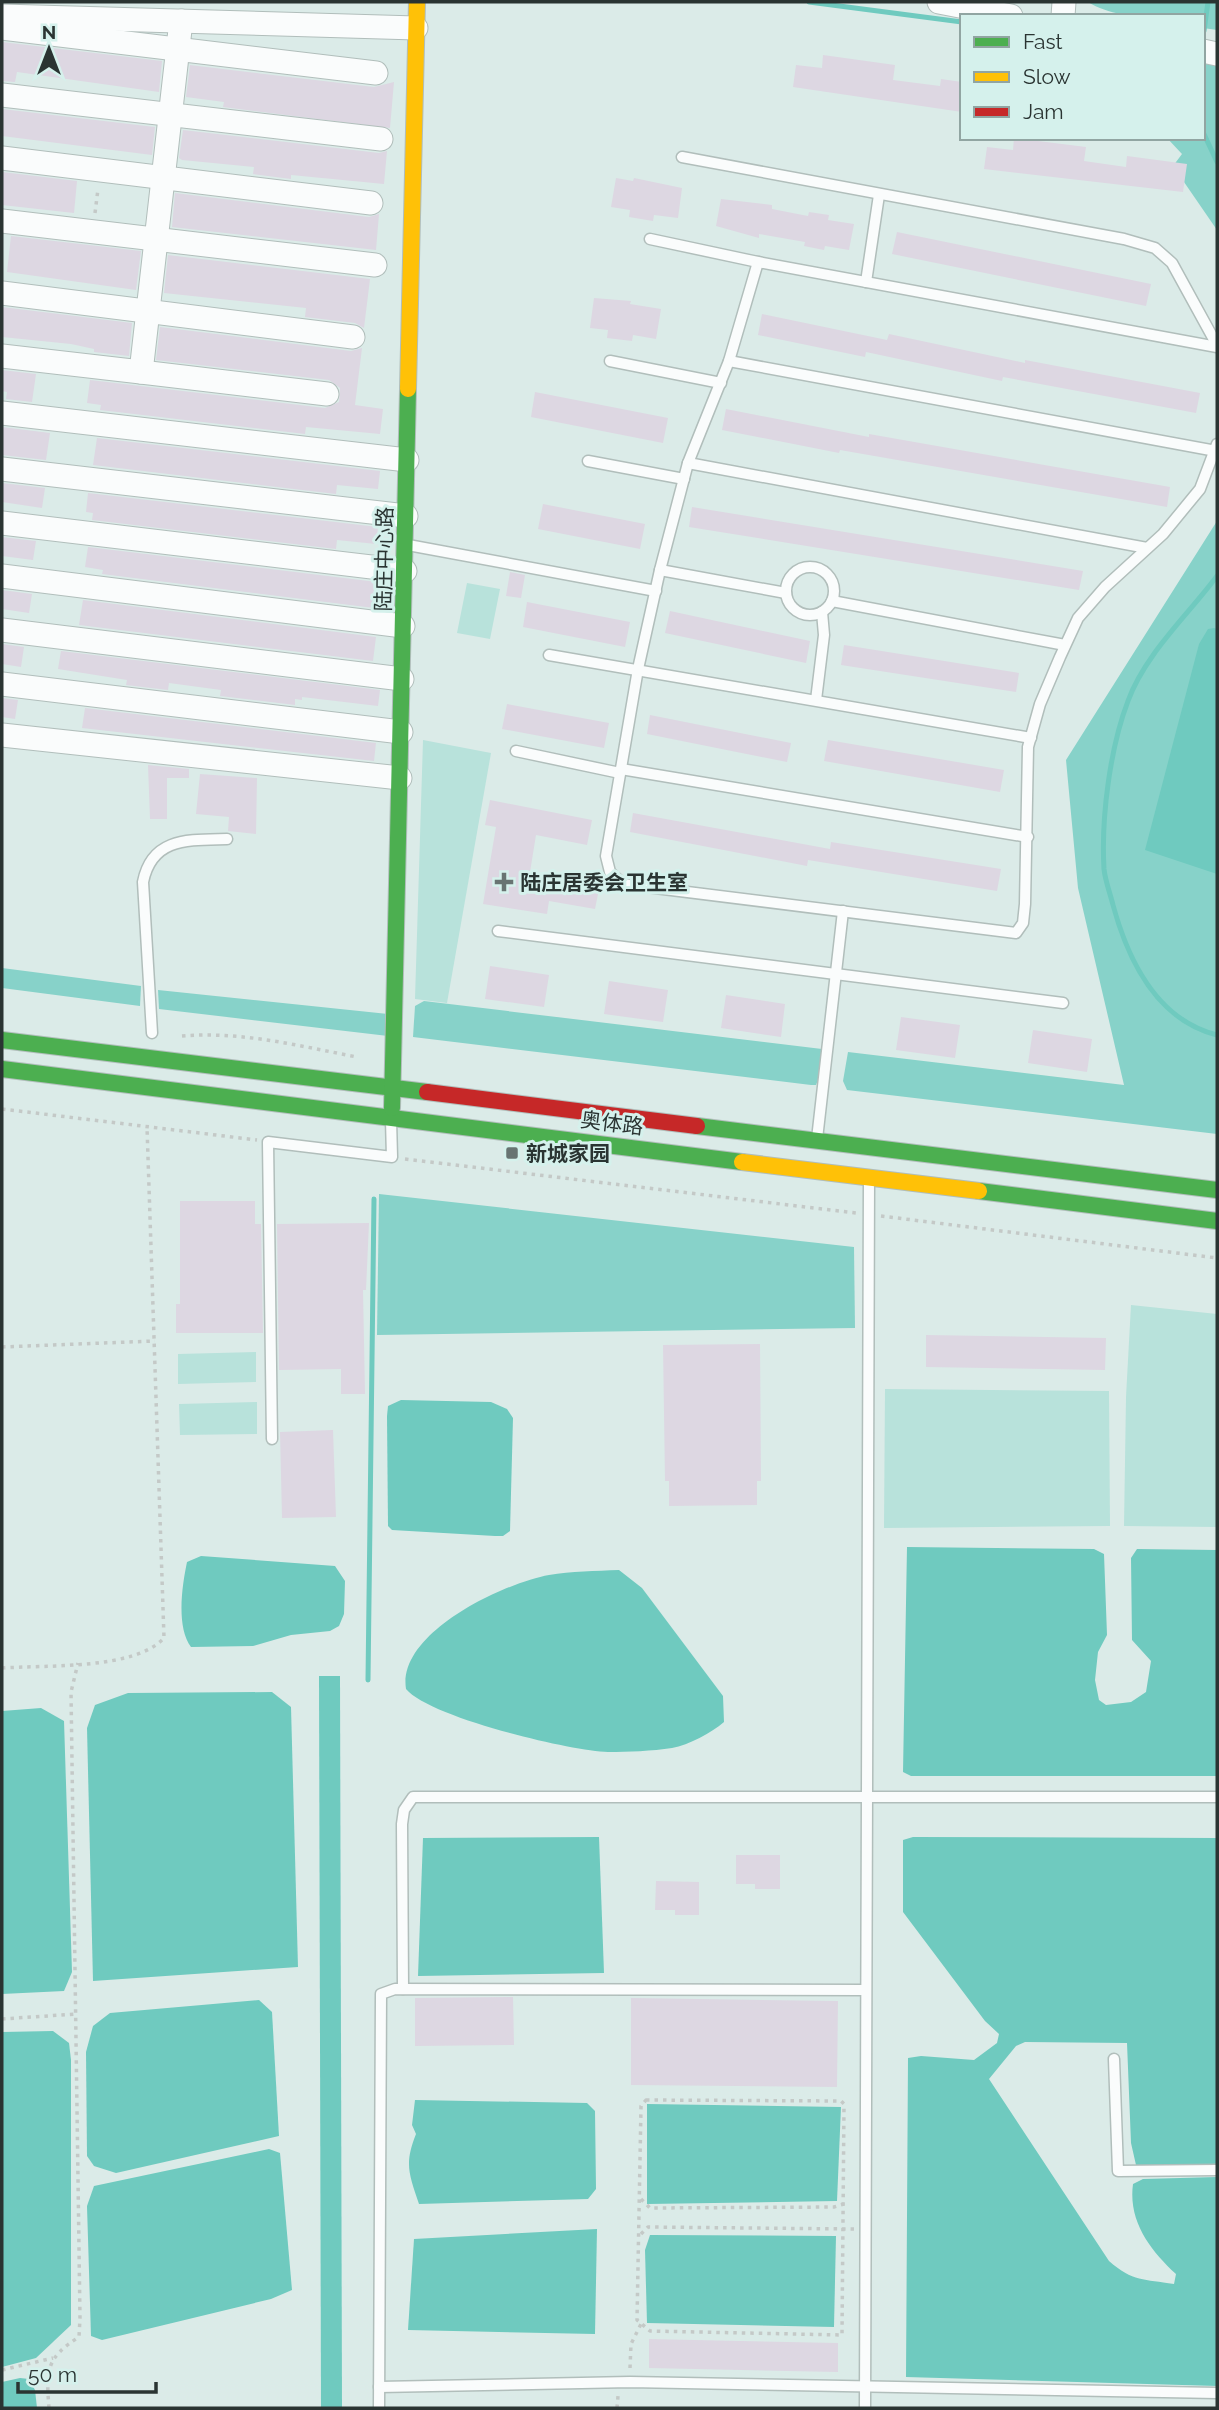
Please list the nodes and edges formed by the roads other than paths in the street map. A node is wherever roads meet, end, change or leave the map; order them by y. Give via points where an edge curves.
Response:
1 (416, 2) edge
2 (942, 2) edge
3 (999, 10) edge
4 (2, 16) edge
5 (181, 21) junction
6 (2, 28) edge
7 (416, 28) junction
8 (178, 50) junction
9 (376, 74) dead end
10 (2, 95) edge
11 (170, 114) junction
12 (381, 139) dead end
13 (682, 157) dead end
14 (2, 158) edge
15 (163, 177) junction
16 (879, 195) junction
17 (371, 203) dead end
18 (2, 221) edge
19 (650, 239) dead end
20 (156, 241) junction
21 (758, 262) junction
22 (376, 265) dead end
23 (866, 282) junction
24 (2, 293) edge
25 (148, 312) junction
26 (353, 337) dead end
27 (1217, 346) edge
28 (2, 356) edge
29 (610, 360) dead end
30 (729, 361) junction
31 (142, 372) junction
32 (721, 383) junction
33 (327, 394) dead end
34 (2, 413) edge
35 (1217, 448) edge
36 (407, 460) junction
37 (588, 461) dead end
38 (688, 463) junction
39 (2, 469) edge
40 (684, 479) junction
41 (406, 516) junction
42 (2, 523) edge
43 (405, 545) junction
44 (1147, 548) junction
45 (660, 570) junction
46 (405, 571) junction
47 (2, 576) edge
48 (656, 591) junction
49 (786, 593) junction
50 (832, 601) junction
51 (822, 612) junction
52 (404, 626) junction
53 (2, 630) edge
54 (1065, 645) junction
55 (549, 655) dead end
56 (638, 669) junction
57 (402, 679) junction
58 (2, 684) edge
59 (816, 701) junction
60 (401, 732) junction
61 (2, 735) edge
62 (1031, 738) junction
63 (516, 751) dead end
64 (621, 771) junction
65 (400, 778) junction
66 (1028, 837) junction
67 (227, 839) dead end
68 (843, 911) junction
69 (498, 931) dead end
70 (836, 975) junction
71 (1063, 1003) dead end
72 (152, 1033) dead end
73 (2, 1040) edge
74 (2, 1069) edge
75 (392, 1088) junction
76 (391, 1117) junction
77 (815, 1155) junction
78 (869, 1177) junction
79 (1217, 1190) edge
80 (1217, 1220) edge
81 (272, 1439) dead end
82 (866, 1795) junction
83 (1217, 1797) edge
84 (403, 1989) junction
85 (865, 1990) junction
86 (1114, 2059) dead end
87 (1217, 2170) edge
88 (379, 2387) junction
89 (865, 2388) junction
90 (1217, 2393) edge
91 (379, 2408) edge
92 (865, 2408) edge

1 - 7 main road, 陆庄中心路
2 - 3 street
4 - 5 street
5 - 7 street
5 - 8 street
6 - 8 street
7 - 36 main road, 陆庄中心路
8 - 9 street
8 - 11 street
10 - 11 street
11 - 12 street
11 - 15 street
13 - 16 lane
14 - 15 street
15 - 17 street
15 - 20 street
16 - 23 lane
16 - 27 lane via 1155,248 1172,263
18 - 20 street
19 - 21 lane
20 - 22 street
20 - 25 street
21 - 23 lane
21 - 30 lane
23 - 27 lane
24 - 25 street
25 - 26 street
25 - 31 street
28 - 31 street
29 - 32 lane
30 - 32 lane
30 - 35 lane
31 - 33 street
32 - 38 lane
34 - 36 street
35 - 44 lane via 1200,489
36 - 41 main road, 陆庄中心路
37 - 40 lane
38 - 40 lane
38 - 44 lane
39 - 41 street
40 - 45 lane
41 - 43 main road, 陆庄中心路
42 - 46 street
43 - 46 main road, 陆庄中心路
43 - 48 lane
44 - 54 lane via 1105,587 1079,618
45 - 48 lane
45 - 49 lane
46 - 52 main road, 陆庄中心路
47 - 52 street
48 - 56 lane
49 - 50 lane via 795,572 818,568 834,585
49 - 51 lane via 799,612
50 - 51 lane
50 - 54 lane
51 - 59 lane via 824,635
52 - 57 main road, 陆庄中心路
53 - 57 street
54 - 62 lane
55 - 56 lane
56 - 59 lane
56 - 64 lane
57 - 60 main road, 陆庄中心路
58 - 60 street
59 - 62 lane
60 - 65 main road, 陆庄中心路
61 - 65 street
62 - 66 lane via 1026,774
63 - 64 lane
64 - 66 lane
64 - 68 lane via 606,856 610,872 623,884
65 - 75 main road, 陆庄中心路
66 - 68 lane via 1023,923 1016,933
67 - 72 lane via 175,843 148,864 143,882
68 - 70 lane
69 - 70 lane
70 - 71 lane
70 - 77 lane
73 - 75 main road, 奥体路
74 - 76 main road, 奥体路
75 - 76 main road, 陆庄中心路
75 - 77 main road, 奥体路
76 - 77 main road, 奥体路
76 - 81 lane via 392,1157 268,1142
77 - 78 main road, 奥体路
77 - 79 main road, 奥体路
78 - 80 main road, 奥体路
78 - 82 lane
82 - 83 lane
82 - 84 lane via 413,1797 402,1824
82 - 85 lane
84 - 85 lane
84 - 88 lane via 381,1994
85 - 89 lane
86 - 87 lane via 1118,2171
88 - 89 lane via 630,2382
88 - 91 lane
89 - 90 lane
89 - 92 lane

